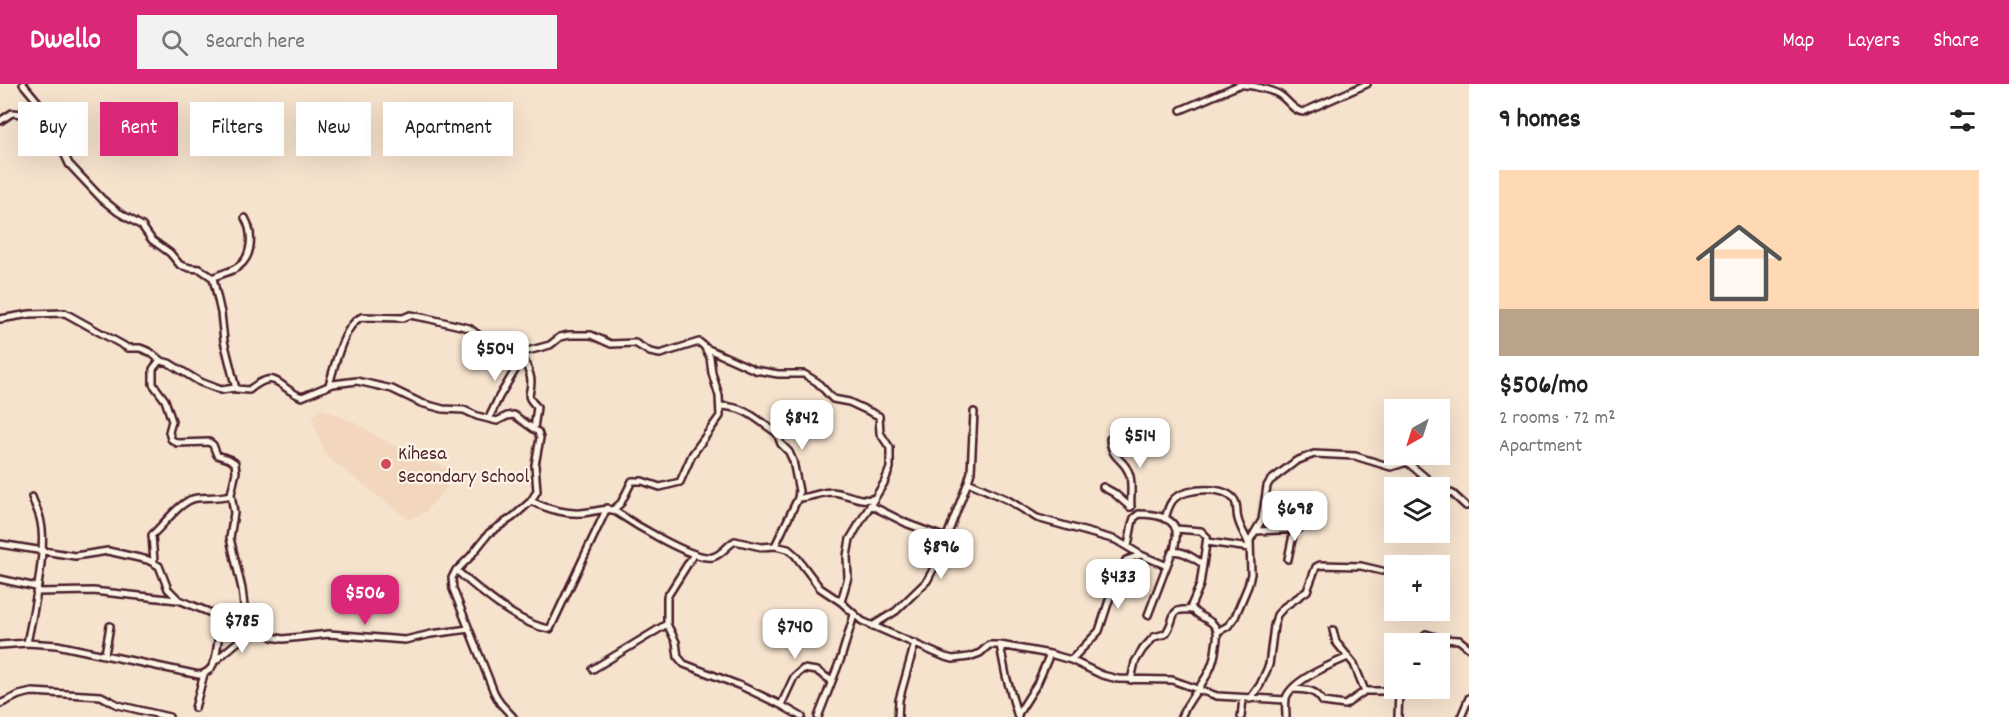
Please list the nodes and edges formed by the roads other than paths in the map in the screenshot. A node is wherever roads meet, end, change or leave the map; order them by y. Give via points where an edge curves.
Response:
1 (23, 84) edge
2 (1367, 84) edge
3 (38, 102) edge
4 (1181, 110) dead end
5 (18, 114) edge
6 (0, 121) edge
7 (65, 156) edge
8 (245, 218) dead end
9 (213, 278) junction
10 (0, 319) edge
11 (706, 348) junction
12 (524, 355) junction
13 (160, 360) junction
14 (329, 385) junction
15 (235, 388) junction
16 (720, 406) junction
17 (974, 412) dead end
18 (489, 418) junction
19 (534, 429) junction
20 (1110, 440) dead end
21 (1426, 477) edge
22 (968, 482) junction
23 (1103, 487) dead end
24 (1450, 493) edge
25 (231, 495) junction
26 (32, 497) dead end
27 (798, 498) junction
28 (875, 498) junction
29 (531, 501) junction
30 (870, 505) junction
31 (1466, 506) dead end
32 (1131, 507) junction
33 (610, 509) junction
34 (1315, 509) dead end
35 (1136, 515) junction
36 (1165, 519) junction
37 (1176, 529) junction
38 (1294, 530) junction
39 (1256, 531) junction
40 (945, 538) junction
41 (1207, 542) junction
42 (0, 544) edge
43 (775, 546) junction
44 (1128, 546) junction
45 (1250, 547) junction
46 (42, 551) junction
47 (1174, 551) junction
48 (694, 554) junction
49 (1141, 555) junction
50 (1288, 559) dead end
51 (154, 562) junction
52 (1203, 564) junction
53 (1165, 565) junction
54 (456, 570) junction
55 (1382, 571) dead end
56 (0, 579) edge
57 (36, 589) junction
58 (179, 600) junction
59 (841, 602) junction
60 (1192, 610) junction
61 (854, 615) junction
62 (1148, 615) dead end
63 (225, 619) junction
64 (243, 621) junction
65 (667, 624) junction
66 (110, 626) dead end
67 (872, 626) junction
68 (470, 629) junction
69 (262, 630) junction
70 (1333, 630) dead end
71 (1217, 632) junction
72 (1450, 639) edge
73 (27, 643) junction
74 (915, 643) junction
75 (0, 645) edge
76 (1000, 645) junction
77 (1469, 648) edge
78 (105, 654) junction
79 (1050, 654) junction
80 (1348, 657) junction
81 (1071, 660) junction
82 (215, 661) junction
83 (593, 669) dead end
84 (204, 674) junction
85 (1131, 680) junction
86 (832, 681) junction
87 (1197, 688) junction
88 (1293, 689) junction
89 (1384, 690) edge
90 (1365, 691) junction
91 (1469, 698) edge
92 (1246, 699) junction
93 (1399, 699) edge
94 (1286, 700) junction
95 (0, 704) edge
96 (782, 705) junction
97 (195, 708) dead end
98 (1018, 716) edge
99 (169, 717) edge
100 (513, 717) edge
101 (802, 717) edge
102 (818, 717) edge
103 (898, 717) edge
104 (1181, 717) edge
105 (1241, 717) edge
106 (1286, 717) edge
107 (1398, 717) edge
108 (1461, 717) edge

1 - 3 street
2 - 4 street via 1301,113 1279,94 1245,85
5 - 6 street
7 - 9 street via 102,199 142,226 180,265 200,268
8 - 9 street via 251,230 245,259 238,267
9 - 15 street
10 - 13 street via 65,313 128,348 140,348
11 - 12 street via 695,342 660,354 635,343 611,344 591,335 569,335
11 - 16 street
11 - 28 street via 754,370 804,374 818,382 833,399 877,414 880,433 891,455 890,468
12 - 14 street via 493,344 469,328 426,318 359,317 347,330
12 - 18 street
12 - 19 street via 531,380 528,392 537,407
13 - 15 street via 221,390
13 - 25 street via 153,369 153,384 164,398 172,420 170,435 177,443 209,442 218,456 234,462
14 - 15 street via 302,397 278,381 260,381 249,390
14 - 18 street via 357,381 392,389 443,409 464,410
16 - 27 street via 745,410 777,433 793,461
16 - 33 street via 719,420 692,455 680,482 660,487 633,481 621,502
17 - 22 street
18 - 19 street via 497,421 514,416
19 - 29 street via 540,438 535,465 537,491
20 - 32 street via 1113,455 1130,476
21 - 39 street via 1410,463 1391,467 1355,456 1314,454 1296,461 1270,481
22 - 40 street
22 - 44 street via 1045,521
23 - 32 street
24 - 31 street
25 - 51 street via 196,498 176,510 152,536
25 - 64 street via 234,510 230,538 242,589
26 - 46 street via 42,525
27 - 28 street via 829,492 866,500
27 - 43 street
28 - 30 street
29 - 33 street via 562,511 588,513
29 - 54 street via 489,533
30 - 40 street
30 - 59 street via 850,539 848,577
32 - 35 street
33 - 48 street
33 - 54 street via 550,629 499,605
34 - 38 street via 1301,528
35 - 36 street
35 - 44 street
36 - 37 street
36 - 45 street via 1177,496 1220,490 1236,501 1238,521
37 - 41 street via 1201,531
37 - 47 street
38 - 39 street
38 - 50 street
39 - 45 street
40 - 67 street via 932,574 920,590
41 - 45 street
41 - 52 street
42 - 46 street
43 - 48 street via 735,541 715,556
43 - 59 street via 788,549 820,588
44 - 49 street
45 - 71 street via 1251,574 1239,608 1228,626
46 - 51 street via 75,556 108,551
46 - 57 street
47 - 52 street
47 - 53 street
48 - 65 street via 667,597
49 - 53 street
49 - 81 street via 1131,557 1123,565 1099,631
51 - 58 street via 168,589
52 - 60 street
53 - 62 street
54 - 68 street via 453,589
55 - 92 street via 1361,566 1316,567 1307,591 1278,615 1269,665 1260,685
56 - 57 street
57 - 58 street
57 - 73 street
58 - 63 street
59 - 61 street
60 - 71 street
60 - 85 street via 1177,610 1166,634 1154,637 1139,655
61 - 67 street
61 - 86 street
63 - 64 street
63 - 82 street via 219,630
64 - 69 street
65 - 83 street
65 - 96 street via 684,664
66 - 78 street
67 - 74 street
68 - 69 street via 405,640 329,634 278,638
68 - 100 street via 494,692
69 - 82 street via 247,634
70 - 80 street via 1336,642
71 - 87 street via 1213,666
72 - 77 street
73 - 75 street
73 - 78 street
74 - 76 street via 953,659 974,655 989,645
74 - 103 street
76 - 79 street
76 - 98 street
78 - 84 street
79 - 81 street
79 - 98 street
80 - 88 street via 1322,668
80 - 90 street
81 - 85 street via 1102,675
82 - 84 street
84 - 97 street
85 - 87 street via 1172,680
86 - 96 street via 816,671 803,669 794,677
86 - 102 street
87 - 92 street via 1217,696
87 - 104 street
88 - 90 street via 1315,692 1323,702 1341,705
88 - 94 street
89 - 90 street
91 - 108 street
92 - 94 street
92 - 105 street
93 - 107 street
94 - 106 street
95 - 99 street via 32,692 101,696 118,705
96 - 101 street

